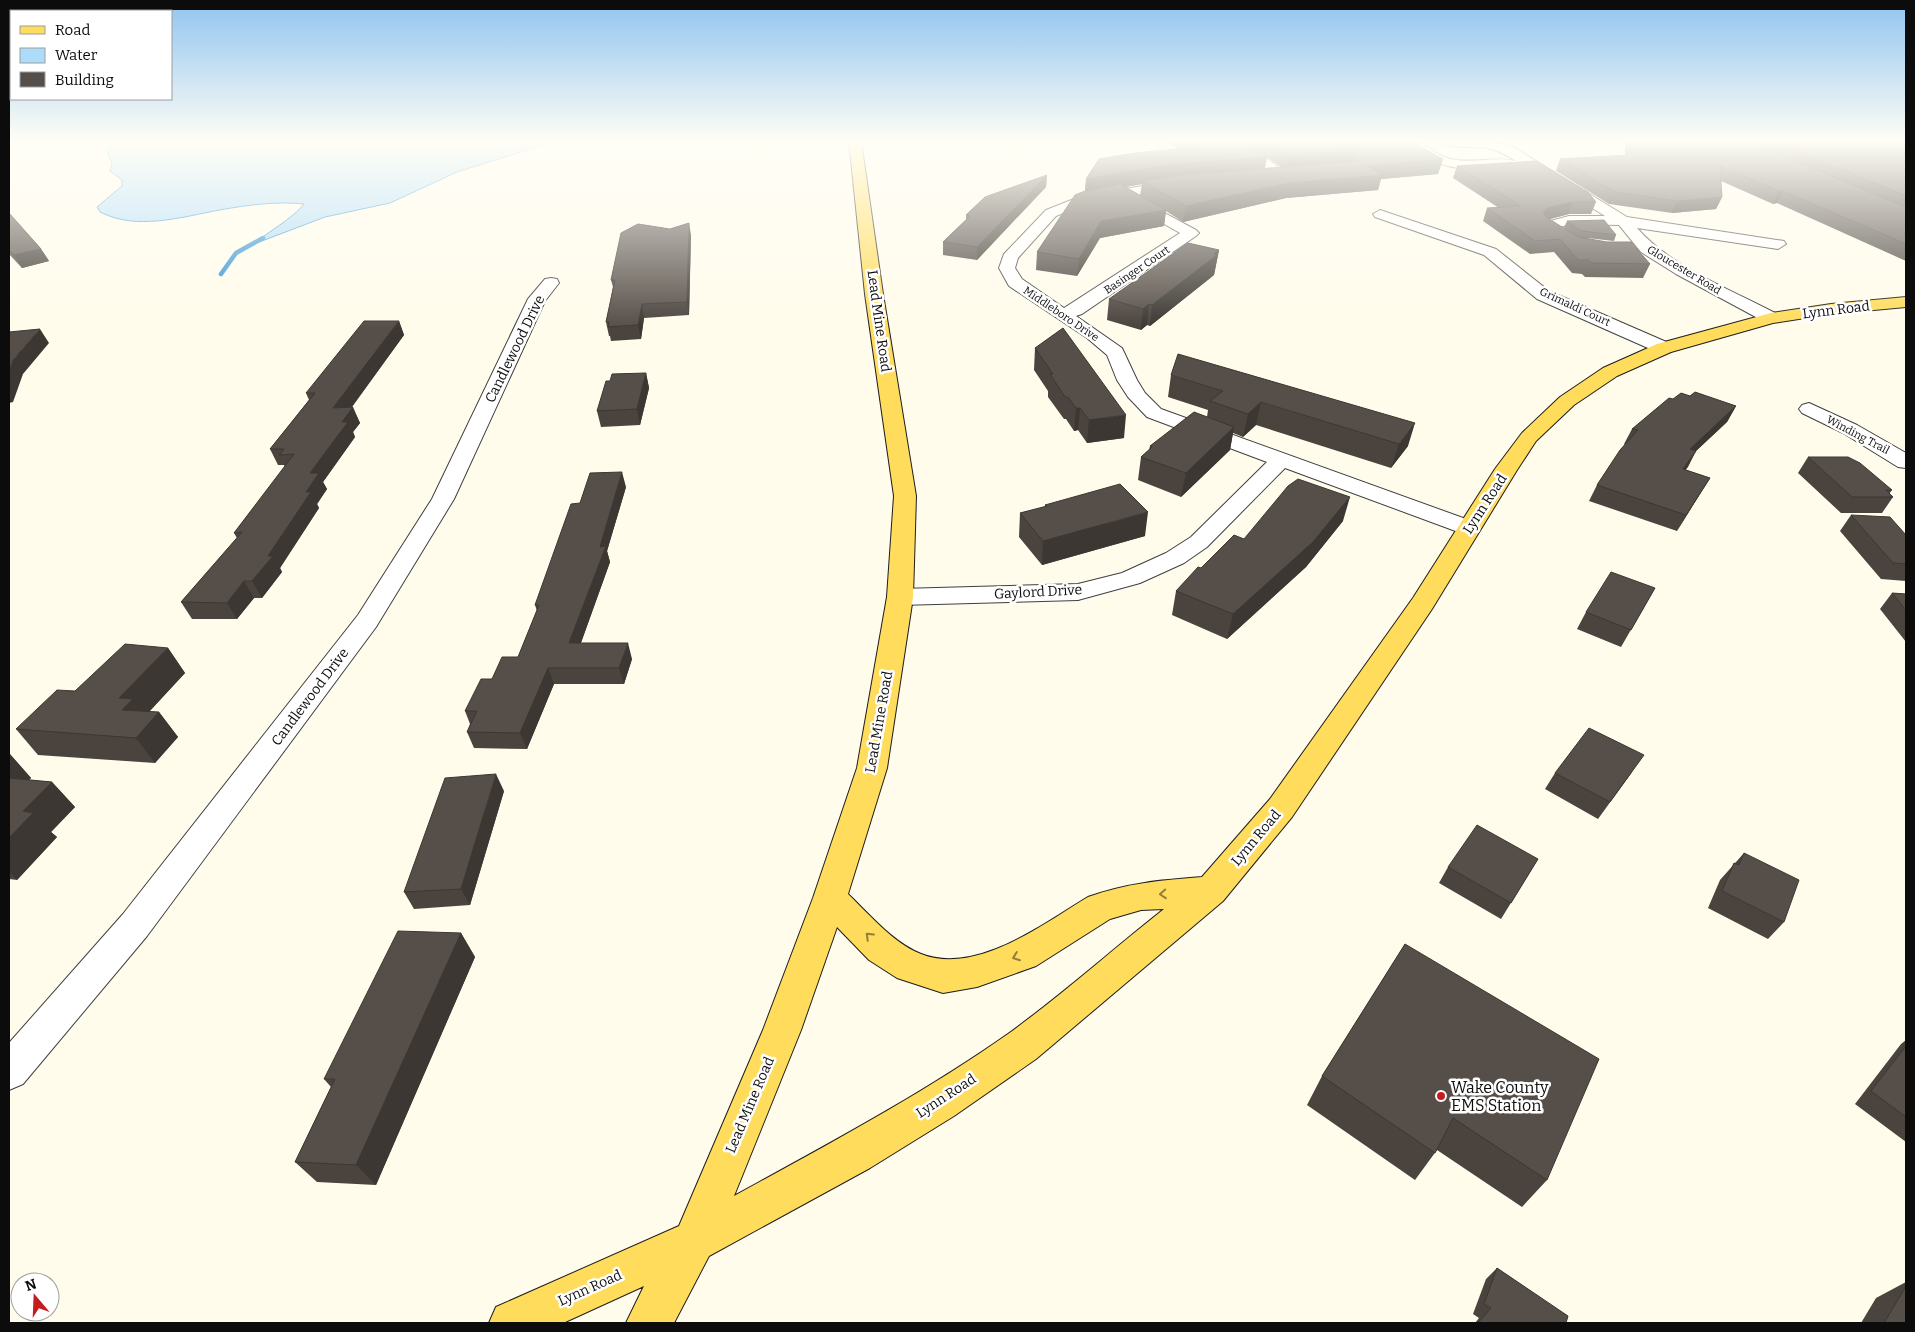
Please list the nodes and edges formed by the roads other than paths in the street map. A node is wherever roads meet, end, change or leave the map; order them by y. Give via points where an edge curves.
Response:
1 (863, 203) edge
2 (1076, 203) edge
3 (1139, 203) edge
4 (1593, 203) edge
5 (1380, 214) dead end
6 (1623, 222) junction
7 (1778, 244) dead end
8 (1582, 245) edge
9 (1629, 249) edge
10 (1647, 249) junction
11 (551, 282) dead end
12 (1906, 302) edge
13 (1063, 314) junction
14 (1771, 318) junction
15 (1664, 348) junction
16 (1809, 409) dead end
17 (1282, 459) junction
18 (1906, 462) edge
19 (1469, 528) junction
20 (900, 597) junction
21 (1211, 891) junction
22 (830, 898) junction
23 (9, 1072) edge
24 (694, 1241) junction
25 (512, 1323) edge
26 (649, 1323) edge

1 - 20 main road, Lead Mine Road via 905,496
2 - 13 street, Middleboro Drive via 1050,213 1010,257 1007,268 1015,282
3 - 13 street, Basinger Court via 1191,233 1076,310
4 - 6 street, Gloucester Road
5 - 15 street, Grimaldi Court via 1490,252 1543,294
6 - 7 street
6 - 8 street via 1569,220 1548,226 1572,243
6 - 10 street, Gloucester Road
9 - 10 street
10 - 14 street, Gloucester Road
11 - 23 street, Candlewood Drive via 535,303 443,499 367,621 157,897
12 - 14 main road, Lynn Road
13 - 17 street, Middleboro Drive via 1114,352 1132,388 1154,413
14 - 15 main road, Lynn Road
15 - 19 main road, Lynn Road via 1610,372 1567,401 1529,437
16 - 18 street, Winding Trail
17 - 19 street, Middleboro Drive
17 - 20 street, Gaylord Drive via 1199,542 1175,558 1131,578 1078,592
19 - 21 main road, Lynn Road via 1423,603 1280,808
20 - 22 main road, Lead Mine Road via 872,768
21 -> 22 main road via 1141,896 1100,908 1023,955 977,971 943,977 910,967 882,949
21 - 24 main road, Lynn Road via 1022,1046 940,1102 855,1153
22 - 24 main road, Lead Mine Road via 782,1030
24 - 25 main road, Lynn Road
24 - 26 main road, Lead Mine Road

